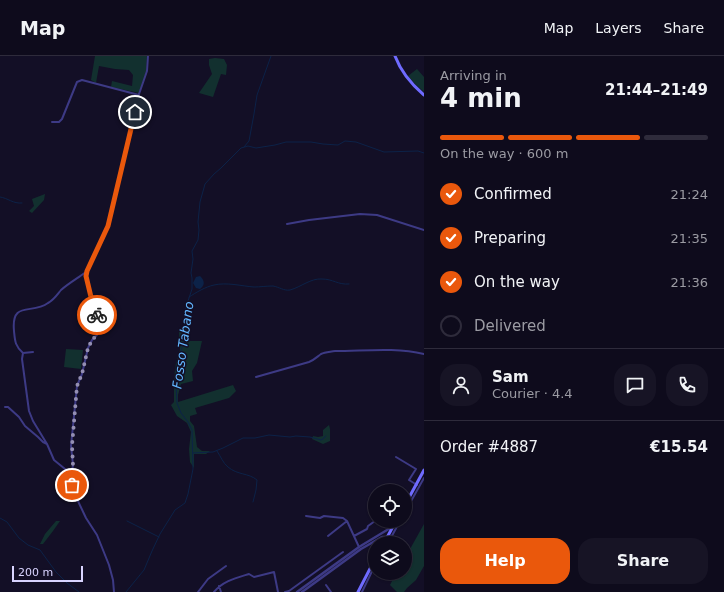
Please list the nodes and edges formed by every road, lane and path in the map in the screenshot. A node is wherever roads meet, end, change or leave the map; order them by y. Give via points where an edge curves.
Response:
1 (148, 56) edge
2 (395, 56) edge
3 (139, 95) junction
4 (424, 95) edge
5 (52, 122) dead end
6 (286, 224) dead end
7 (424, 230) edge
8 (87, 271) junction
9 (33, 352) dead end
10 (23, 353) junction
11 (424, 354) edge
12 (256, 377) dead end
13 (5, 407) dead end
14 (47, 444) junction
15 (396, 457) dead end
16 (424, 470) edge
17 (71, 472) junction
18 (424, 479) edge
19 (417, 485) junction
20 (412, 493) edge
21 (412, 500) edge
22 (306, 516) dead end
23 (346, 521) junction
24 (368, 526) edge
25 (391, 528) edge
26 (382, 533) junction
27 (328, 536) dead end
28 (354, 536) junction
29 (386, 536) edge
30 (368, 544) edge
31 (359, 547) junction
32 (343, 552) dead end
33 (226, 566) dead end
34 (368, 574) joint
35 (326, 585) dead end
36 (218, 586) junction
37 (114, 592) edge
38 (198, 592) edge
39 (214, 592) edge
40 (221, 592) edge
41 (278, 592) edge
42 (285, 592) edge
43 (297, 592) edge
44 (302, 592) edge
45 (331, 592) edge
46 (358, 592) edge
47 (362, 592) edge

1 - 3 street via 147,71
2 - 4 main road via 408,80
3 - 5 street via 79,80 62,120
3 - 8 street via 108,226
6 - 7 street via 360,214 377,215
8 - 10 street via 47,304 17,313 13,324 15,340 18,349
8 - 17 street via 98,326 97,335 88,348 77,386
9 - 10 street
10 - 14 street via 29,411
11 - 12 street via 406,350 326,352 309,362
13 - 14 street via 13,411 25,426
14 - 17 street via 54,460
15 - 19 street via 416,469 409,480
16 - 19 main road
17 - 37 street via 77,499 97,535 109,565
18 - 21 street
19 - 20 main road
22 - 23 street via 343,518
23 - 27 street
23 - 28 street
24 - 28 street
25 - 26 street
26 - 29 street
26 - 31 street
28 - 31 street
30 - 44 street
31 - 43 street
32 - 42 street
33 - 38 street via 208,579
34 - 46 main road
34 - 47 street
35 - 45 street
36 - 39 street
36 - 40 street
36 - 41 street via 249,574 254,577 274,572

